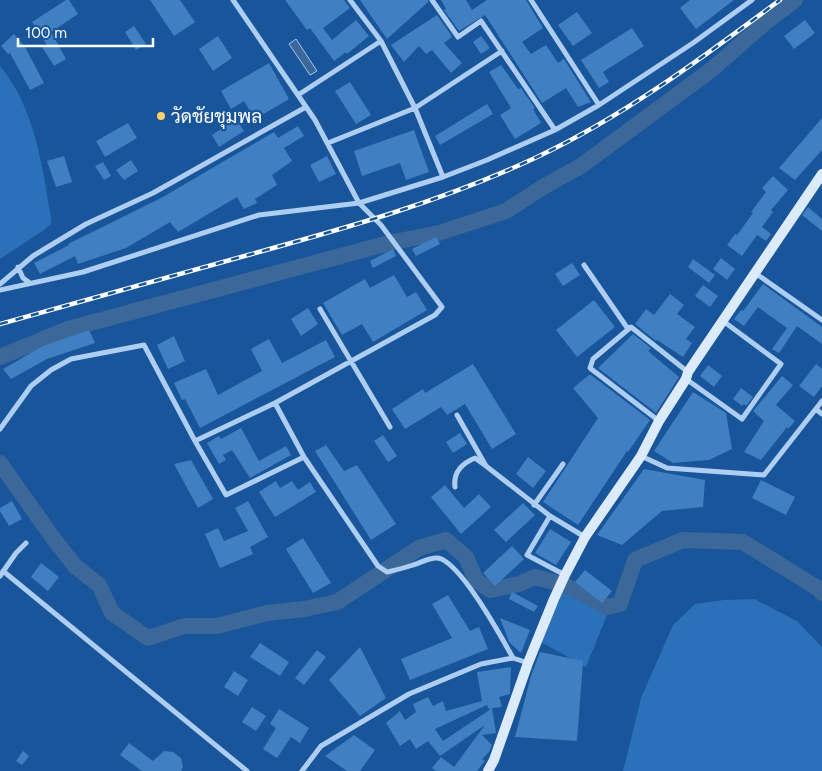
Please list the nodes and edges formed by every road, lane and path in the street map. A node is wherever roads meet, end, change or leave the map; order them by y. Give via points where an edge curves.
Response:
1 (233, 0) edge
2 (350, 0) edge
3 (432, 0) edge
4 (531, 0) edge
5 (752, 0) edge
6 (381, 41) junction
7 (502, 51) junction
8 (298, 95) junction
9 (599, 105) junction
10 (306, 107) junction
11 (415, 108) junction
12 (555, 130) junction
13 (328, 143) junction
14 (822, 174) edge
15 (443, 177) junction
16 (358, 203) junction
17 (584, 265) dead end
18 (18, 267) junction
19 (755, 272) junction
20 (30, 283) junction
21 (0, 284) edge
22 (0, 290) edge
23 (320, 309) dead end
24 (822, 320) edge
25 (722, 321) junction
26 (628, 329) junction
27 (352, 361) junction
28 (687, 376) junction
29 (822, 401) edge
30 (275, 403) junction
31 (816, 409) junction
32 (822, 414) edge
33 (457, 416) dead end
34 (659, 422) junction
35 (390, 427) dead end
36 (0, 430) edge
37 (195, 441) junction
38 (641, 456) junction
39 (304, 457) junction
40 (562, 464) dead end
41 (486, 466) junction
42 (455, 486) dead end
43 (534, 505) junction
44 (550, 516) junction
45 (585, 537) junction
46 (26, 543) dead end
47 (1, 573) edge
48 (564, 577) junction
49 (513, 658) junction
50 (528, 662) junction
51 (247, 771) edge
52 (302, 771) edge
53 (488, 771) edge

1 - 8 street
2 - 6 street
3 - 7 street via 458,37 481,21
4 - 9 street
5 - 9 street
6 - 8 street
6 - 11 street
7 - 11 street
7 - 12 street
8 - 10 street
9 - 12 street
10 - 13 street
10 - 18 street via 154,193 86,224
11 - 13 street
11 - 15 street
12 - 15 street
13 - 16 street
14 - 19 street
15 - 16 street
16 - 20 street via 259,215 83,272
16 - 27 street via 380,225 442,307 435,315
17 - 26 street
18 - 20 street via 23,278
18 - 21 street
19 - 24 street
19 - 25 street
20 - 22 street
23 - 27 street
25 - 28 street
25 - 28 street via 781,364 742,419
26 - 28 street via 632,326
26 - 34 street via 593,359 590,368
27 - 30 street
27 - 35 street
28 - 34 street
29 - 31 street
30 - 37 street
30 - 39 street
31 - 32 street
31 - 38 street via 764,475 667,468
33 - 41 street
34 - 38 street
36 - 37 street via 31,386 51,370 71,359 144,345
37 - 39 street via 226,495
38 - 45 street
39 - 49 street via 380,567 387,572 438,558 450,564 488,614
40 - 43 street
41 - 42 street via 475,458 468,461 457,472
41 - 43 street
43 - 44 street
44 - 45 street
44 - 48 street via 527,555
45 - 48 street
46 - 47 street
47 - 51 street
48 - 50 street
49 - 50 street
49 - 52 street via 481,664 409,694 321,746
50 - 53 street

